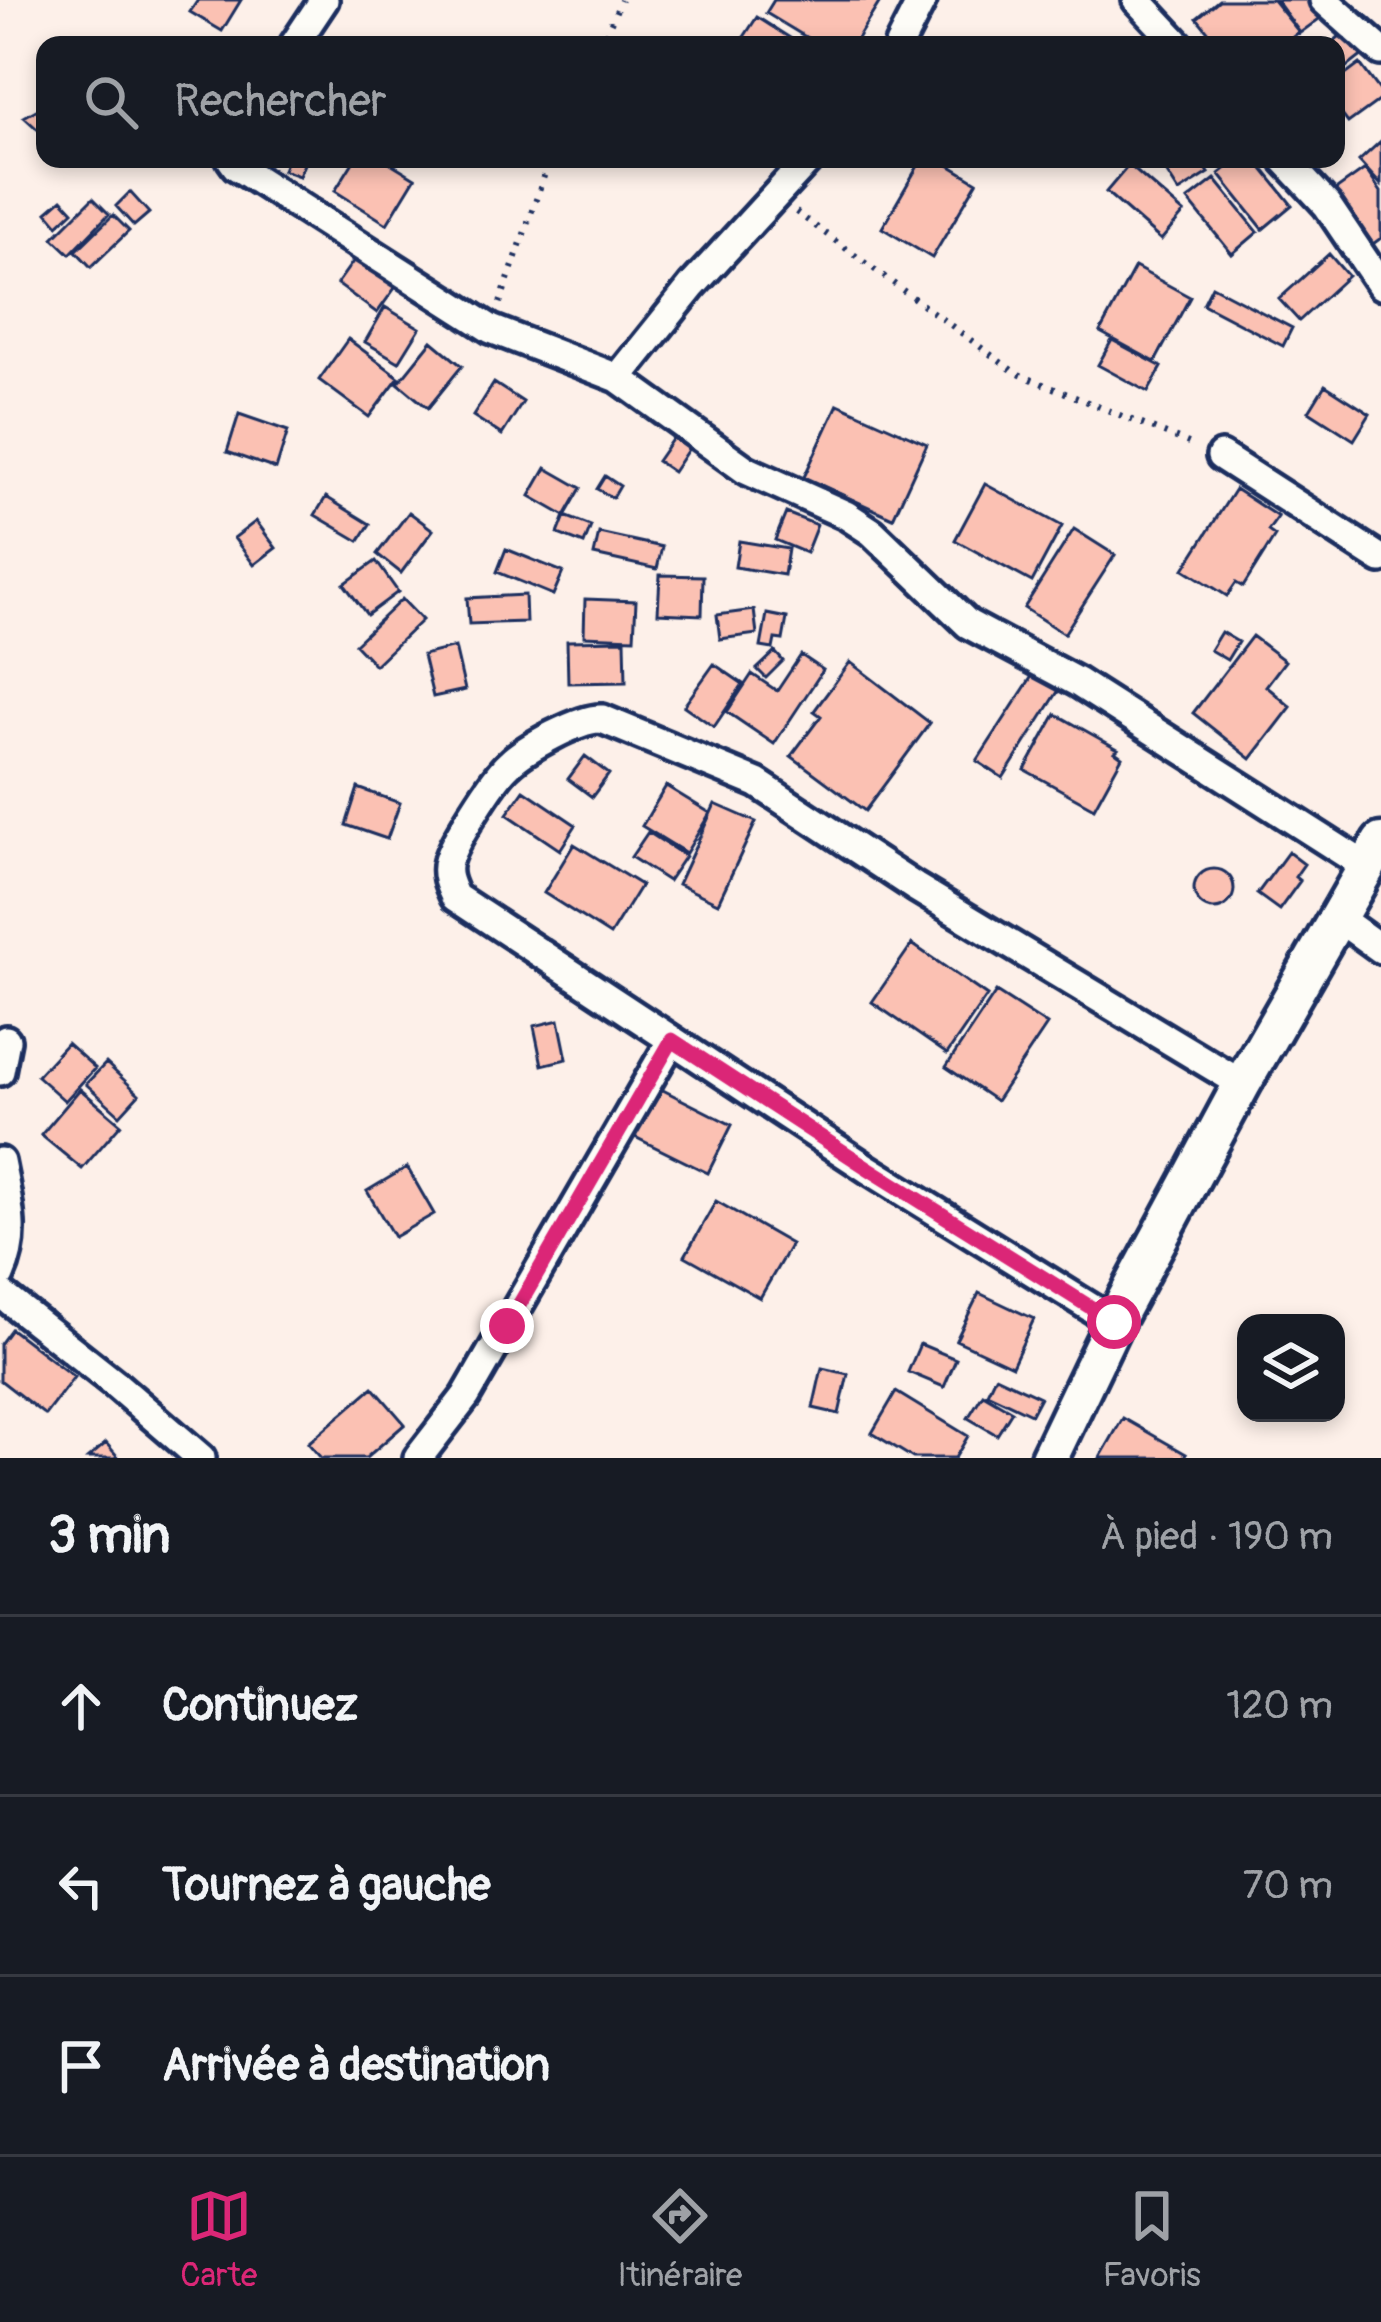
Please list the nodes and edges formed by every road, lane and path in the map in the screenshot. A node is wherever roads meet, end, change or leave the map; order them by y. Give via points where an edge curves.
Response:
1 (325, 0) edge
2 (621, 0) edge
3 (922, 0) edge
4 (1137, 0) edge
5 (1324, 0) edge
6 (300, 36) edge
7 (605, 36) edge
8 (904, 36) edge
9 (1170, 36) edge
10 (1381, 51) edge
11 (239, 168) edge
12 (547, 168) edge
13 (801, 168) edge
14 (1292, 168) edge
15 (776, 194) junction
16 (1381, 285) edge
17 (491, 329) junction
18 (618, 378) junction
19 (1221, 456) joint
20 (1381, 559) edge
21 (1374, 854) edge
22 (1338, 918) junction
23 (1381, 949) edge
24 (6, 1040) dead end
25 (672, 1040) junction
26 (0, 1071) edge
27 (1242, 1084) junction
28 (0, 1162) edge
29 (0, 1275) edge
30 (0, 1293) edge
31 (1114, 1322) junction
32 (201, 1458) edge
33 (418, 1458) edge
34 (1049, 1458) edge

1 - 6 street
2 - 7 path
3 - 8 street
4 - 9 street
5 - 10 street
11 - 17 street
12 - 17 path
13 - 15 street
14 - 16 street
15 - 18 street
15 - 19 path via 1016,374
17 - 18 street
18 - 21 street via 746,470 872,532 968,624
19 - 20 street
21 - 22 street
22 - 23 street
22 - 27 street
24 - 26 street
25 - 27 street via 454,897 447,880 448,860 495,779 512,760 590,718 757,783
25 - 31 street
25 - 33 street via 466,1396
27 - 31 street
28 - 29 street via 12,1227
30 - 32 street
31 - 34 street

